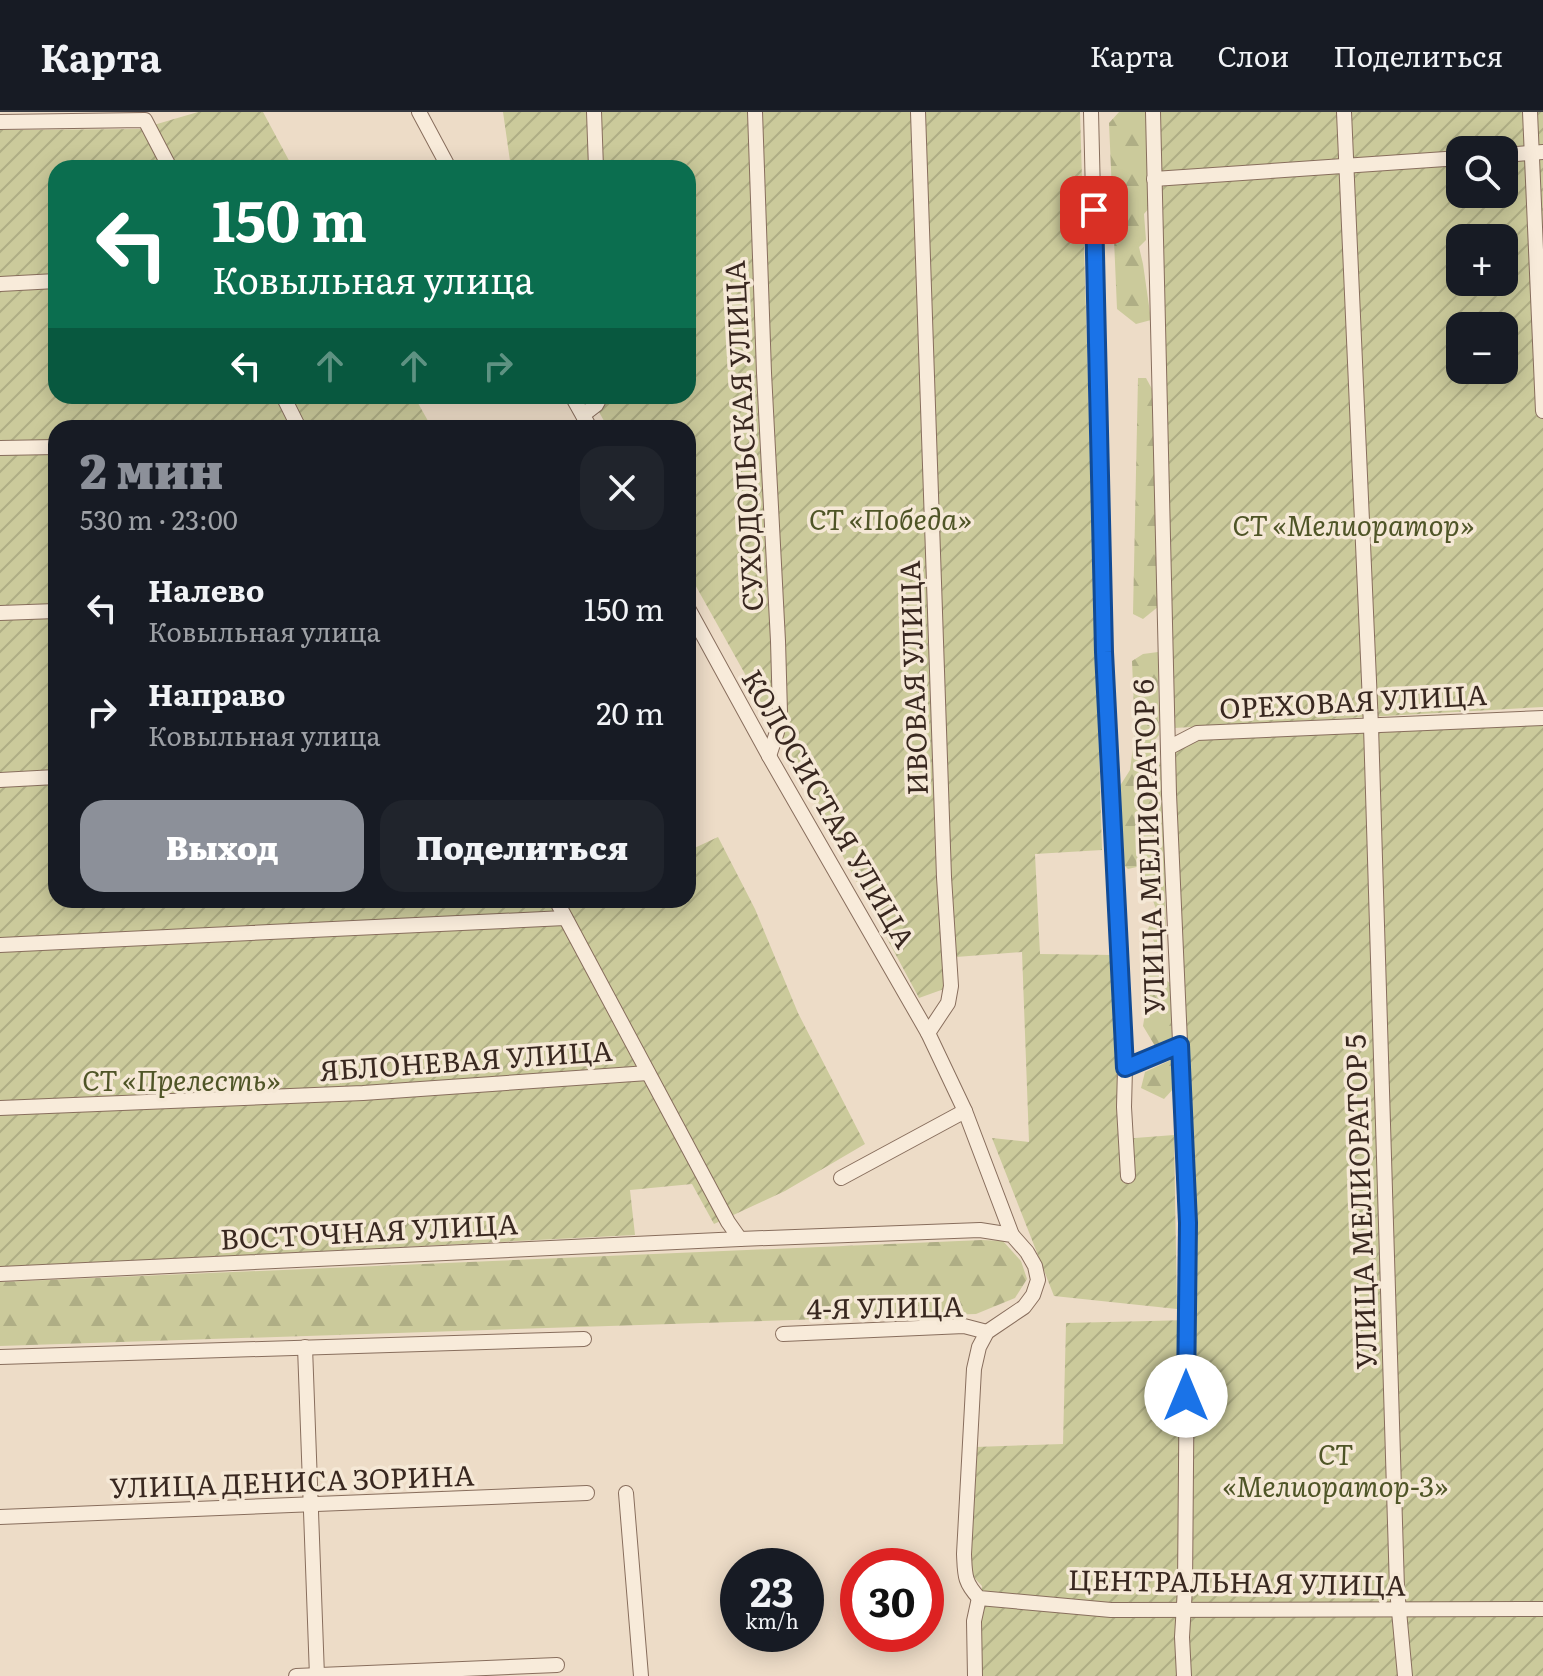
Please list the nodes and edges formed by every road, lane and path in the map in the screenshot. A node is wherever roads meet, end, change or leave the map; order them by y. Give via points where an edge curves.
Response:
1 (594, 112) edge
2 (755, 112) edge
3 (918, 112) edge
4 (1091, 112) edge
5 (1153, 112) edge
6 (1344, 112) edge
7 (1530, 112) edge
8 (421, 113) edge
9 (0, 122) edge
10 (1538, 153) edge
11 (1518, 154) edge
12 (1446, 159) edge
13 (166, 160) edge
14 (445, 160) edge
15 (596, 160) edge
16 (1346, 166) junction
17 (1154, 179) junction
18 (48, 281) edge
19 (0, 284) edge
20 (1543, 411) edge
21 (48, 447) edge
22 (0, 448) edge
23 (48, 611) edge
24 (0, 613) edge
25 (696, 623) edge
26 (1543, 718) edge
27 (1371, 726) junction
28 (1168, 748) junction
29 (769, 756) junction
30 (48, 777) edge
31 (0, 780) edge
32 (560, 908) edge
33 (565, 918) junction
34 (0, 945) edge
35 (931, 1038) junction
36 (1180, 1045) junction
37 (1125, 1068) junction
38 (648, 1073) junction
39 (0, 1108) edge
40 (965, 1111) junction
41 (1128, 1176) dead end
42 (841, 1178) dead end
43 (1012, 1235) junction
44 (740, 1239) junction
45 (0, 1274) edge
46 (987, 1332) junction
47 (783, 1334) dead end
48 (584, 1339) dead end
49 (305, 1347) junction
50 (0, 1357) edge
51 (587, 1493) dead end
52 (626, 1493) dead end
53 (311, 1506) junction
54 (0, 1517) edge
55 (979, 1598) junction
56 (1398, 1608) junction
57 (1543, 1609) edge
58 (1184, 1610) junction
59 (557, 1665) dead end
60 (296, 1676) edge
61 (317, 1676) edge
62 (641, 1676) edge
63 (975, 1676) edge
64 (1184, 1676) edge
65 (1405, 1676) edge

1 - 15 street
2 - 29 street, СУХОДОЛЬСКАЯ УЛИЦА via 780,699
3 - 35 street, ИВОВАЯ УЛИЦА via 951,986
4 - 37 street via 1104,652
5 - 17 street, УЛИЦА МЕЛИОРАТОР 6
6 - 16 street, УЛИЦА МЕЛИОРАТОР 5
7 - 10 street
8 - 14 street
9 - 13 street via 145,120
10 - 11 street
10 - 20 street
12 - 16 street
16 - 17 street
16 - 27 street, УЛИЦА МЕЛИОРАТОР 5
17 - 28 street, УЛИЦА МЕЛИОРАТОР 6
18 - 19 street
21 - 22 street
23 - 24 street
25 - 29 street, КОЛОСИСТАЯ УЛИЦА
26 - 27 street, ОРЕХОВАЯ УЛИЦА
27 - 28 street, ОРЕХОВАЯ УЛИЦА via 1197,733
27 - 56 street, УЛИЦА МЕЛИОРАТОР 5
28 - 36 street, УЛИЦА МЕЛИОРАТОР 6
29 - 35 street, КОЛОСИСТАЯ УЛИЦА
30 - 31 street
32 - 33 street
33 - 34 street
33 - 38 street
35 - 40 street, КОЛОСИСТАЯ УЛИЦА
36 - 37 street
36 - 58 street, УЛИЦА МЕЛИОРАТОР 6 via 1188,1223
37 - 41 street
38 - 39 street, ЯБЛОНЕВАЯ УЛИЦА via 363,1093
38 - 44 street
40 - 42 street
40 - 43 street, КОЛОСИСТАЯ УЛИЦА
43 - 44 street, ВОСТОЧНАЯ УЛИЦА via 980,1230
43 - 46 street, КОЛОСИСТАЯ УЛИЦА via 1027,1252 1038,1280 1024,1307
44 - 45 street, ВОСТОЧНАЯ УЛИЦА
46 - 47 street, 4-Я УЛИЦА via 964,1326
46 - 55 street via 974,1369 964,1554 969,1587
48 - 49 street
49 - 50 street
49 - 53 street
51 - 53 street, УЛИЦА ДЕНИСА ЗОРИНА
52 - 62 street
53 - 54 street, УЛИЦА ДЕНИСА ЗОРИНА
53 - 61 street
55 - 58 street, ЦЕНТРАЛЬНАЯ УЛИЦА via 1111,1610
55 - 63 street
56 - 57 street, ЦЕНТРАЛЬНАЯ УЛИЦА
56 - 58 street, ЦЕНТРАЛЬНАЯ УЛИЦА
56 - 65 street, УЛИЦА МЕЛИОРАТОР 5
58 - 64 street, УЛИЦА МЕЛИОРАТОР 6
59 - 61 street
60 - 61 street

